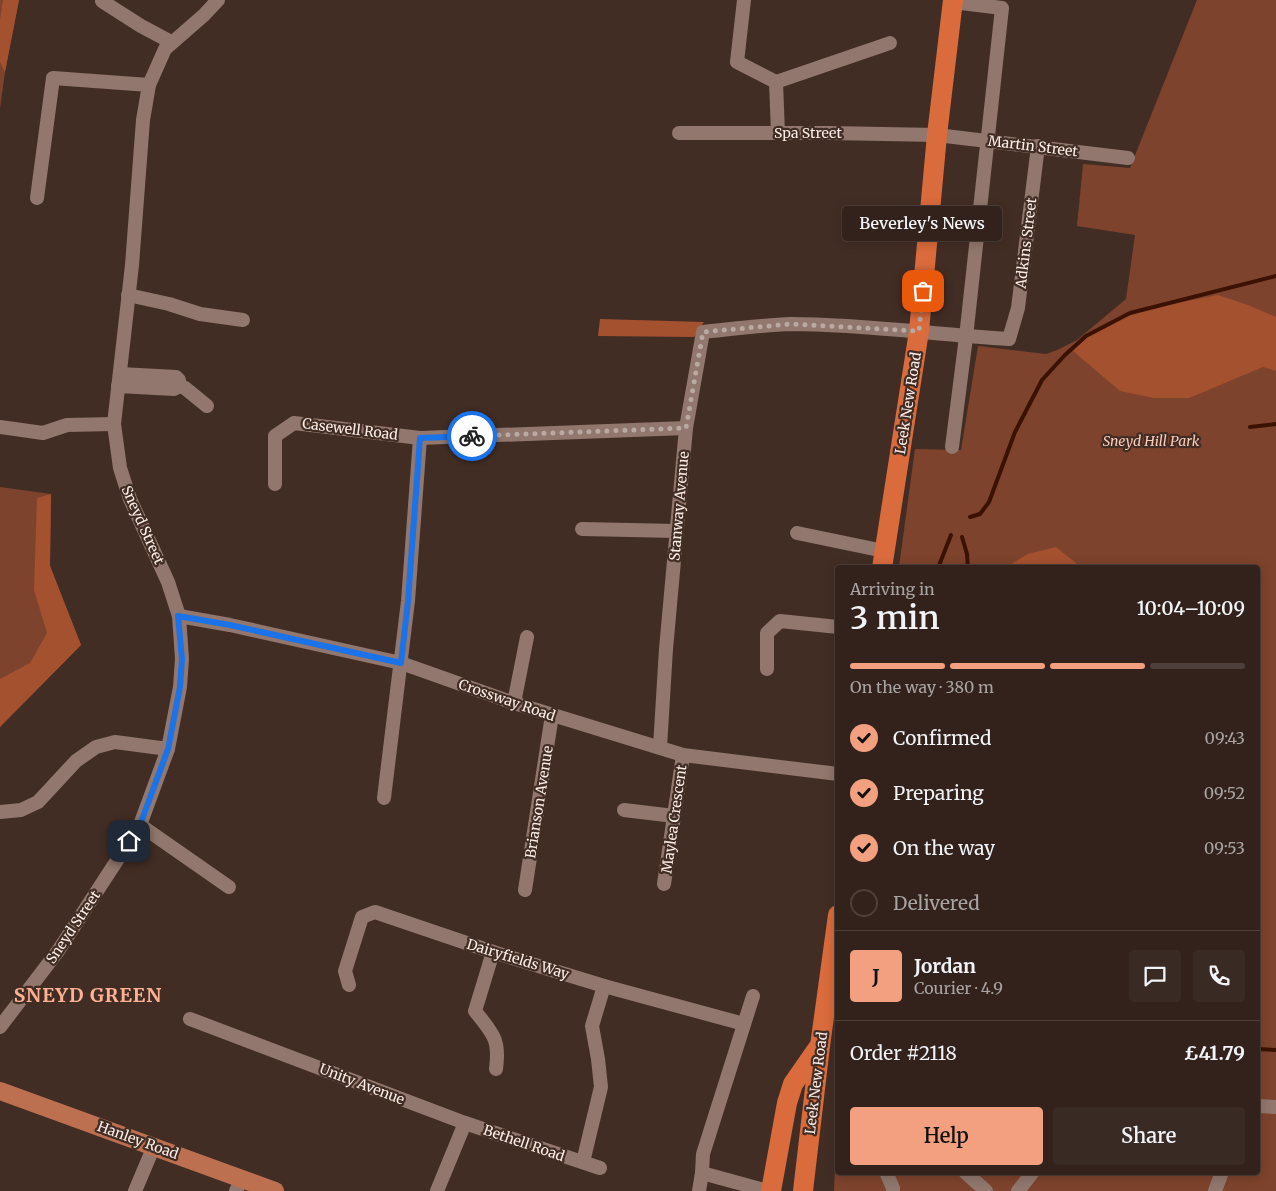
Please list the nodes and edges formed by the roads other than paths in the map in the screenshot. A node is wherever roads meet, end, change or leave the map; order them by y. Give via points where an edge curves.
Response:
1 (218, 0) edge
2 (744, 0) edge
3 (102, 1) edge
4 (953, 1) edge
5 (171, 42) junction
6 (890, 43) dead end
7 (776, 82) junction
8 (148, 85) junction
9 (778, 133) junction
10 (679, 134) dead end
11 (938, 135) junction
12 (987, 140) junction
13 (1038, 146) junction
14 (1128, 158) dead end
15 (37, 198) dead end
16 (907, 230) dead end
17 (928, 232) junction
18 (128, 296) junction
19 (243, 320) dead end
20 (919, 331) junction
21 (966, 337) junction
22 (119, 380) junction
23 (207, 406) dead end
24 (114, 424) junction
25 (0, 427) edge
26 (686, 428) junction
27 (420, 438) junction
28 (952, 447) dead end
29 (274, 484) dead end
30 (582, 529) dead end
31 (677, 531) junction
32 (796, 533) dead end
33 (883, 560) edge
34 (178, 616) junction
35 (835, 627) edge
36 (527, 637) dead end
37 (401, 663) junction
38 (767, 669) dead end
39 (514, 703) junction
40 (552, 715) junction
41 (660, 748) junction
42 (168, 749) junction
43 (683, 755) junction
44 (835, 774) edge
45 (384, 798) dead end
46 (624, 810) dead end
47 (0, 812) edge
48 (674, 816) junction
49 (140, 825) junction
50 (664, 884) dead end
51 (229, 887) dead end
52 (526, 890) dead end
53 (493, 952) junction
54 (835, 957) edge
55 (350, 985) dead end
56 (604, 986) junction
57 (753, 996) dead end
58 (190, 1019) dead end
59 (744, 1024) junction
60 (0, 1027) edge
61 (830, 1027) edge
62 (820, 1046) junction
63 (496, 1069) dead end
64 (0, 1091) edge
65 (1260, 1106) edge
66 (1276, 1107) edge
67 (465, 1123) junction
68 (154, 1146) junction
69 (583, 1162) junction
70 (600, 1168) dead end
71 (702, 1173) junction
72 (888, 1175) edge
73 (968, 1175) edge
74 (1031, 1175) edge
75 (1221, 1175) edge
76 (239, 1184) edge
77 (135, 1191) edge
78 (275, 1191) edge
79 (437, 1191) edge
80 (700, 1191) edge
81 (770, 1191) edge
82 (803, 1191) edge
83 (893, 1191) edge
84 (986, 1191) edge
85 (1018, 1191) edge
86 (1215, 1191) edge

1 - 5 street, Sneyd Street
2 - 7 street via 737,62
3 - 5 street
4 - 11 highway, Leek New Road
4 - 12 street via 1002,8
5 - 8 street, Sneyd Street
6 - 7 street
7 - 9 street
8 - 15 street via 53,78
8 - 18 street, Sneyd Street
9 - 10 street, Spa Street
9 - 11 street, Spa Street
11 - 12 street, Martin Street
11 - 17 highway, Leek New Road
12 - 13 street, Martin Street
12 - 21 street
13 - 14 street, Martin Street
13 - 21 street, Adkins Street via 1018,308 1009,339
16 - 17 street
17 - 20 highway, Leek New Road
18 - 19 street via 200,314
18 - 22 street, Sneyd Street
20 - 21 street
20 - 26 street, Stanway Avenue via 790,324 703,332
20 - 33 highway, Leek New Road
21 - 28 street
22 - 23 street via 174,389 179,386
22 - 24 street, Sneyd Street
24 - 25 street via 67,425 42,433
24 - 34 street, Sneyd Street via 120,468 130,499 168,582
26 - 27 street, Casewell Road
26 - 31 street, Stanway Avenue
27 - 29 street, Casewell Road via 294,423 275,436
27 - 37 street
30 - 31 street
31 - 41 street, Stanway Avenue
32 - 33 street
34 - 37 street, Crossway Road
34 - 42 street, Sneyd Street via 182,659 180,687
35 - 38 street via 780,622 767,633
36 - 39 street
37 - 39 street, Crossway Road
37 - 45 street
39 - 40 street, Crossway Road
40 - 41 street, Crossway Road
40 - 52 street, Brianson Avenue
41 - 43 street, Crossway Road
42 - 47 street via 114,742 96,746 76,761 38,802 22,810
42 - 49 street, Sneyd Street
43 - 44 street, Crossway Road
43 - 48 street, Maylea Crescent
46 - 48 street
48 - 50 street, Maylea Crescent
49 - 51 street
49 - 60 street, Sneyd Street via 58,952
53 - 55 street, Dairyfields Way via 375,912 362,917 345,971
53 - 56 street, Dairyfields Way
53 - 63 street via 475,1012 495,1037
54 - 61 highway, Leek New Road
56 - 59 street, Dairyfields Way
56 - 69 street, Bethell Road via 592,1026 601,1087
57 - 59 street
58 - 67 street, Unity Avenue
59 - 71 street via 703,1154
61 - 62 highway, Leek New Road
62 - 81 highway via 793,1084
62 - 82 highway, Leek New Road
64 - 68 main road, Hanley Road
65 - 66 street
67 - 69 street, Bethell Road
67 - 79 street
68 - 76 main road, Hanley Road
68 - 77 street
69 - 70 street, Bethell Road
71 - 80 street
71 - 81 street
72 - 83 street
73 - 84 street
74 - 85 street
75 - 86 street
76 - 78 main road, Hanley Road

